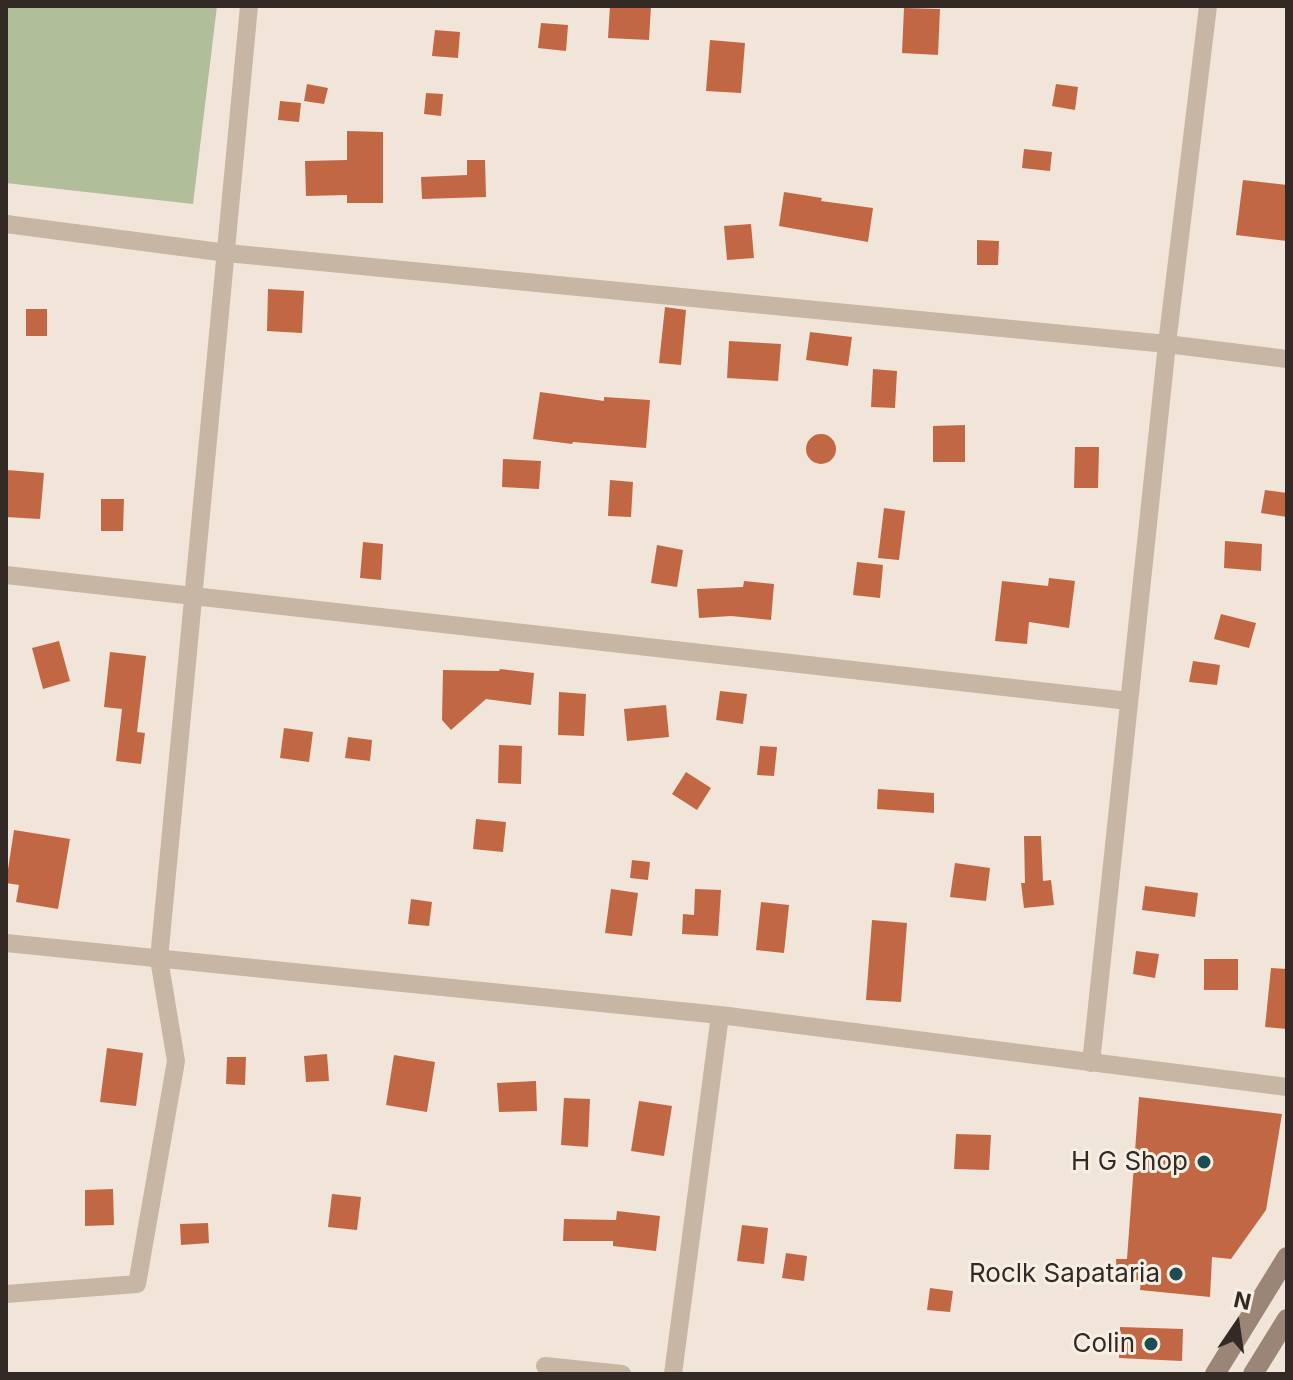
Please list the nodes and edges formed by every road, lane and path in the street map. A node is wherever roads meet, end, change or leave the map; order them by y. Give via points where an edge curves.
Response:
1 (249, 6) edge
2 (1208, 6) edge
3 (6, 224) edge
4 (227, 253) junction
5 (1167, 344) junction
6 (1287, 359) edge
7 (6, 575) edge
8 (195, 595) junction
9 (1129, 701) junction
10 (6, 943) edge
11 (159, 959) junction
12 (720, 1015) junction
13 (1091, 1063) junction
14 (1287, 1087) edge
15 (1287, 1257) edge
16 (6, 1294) edge
17 (1287, 1319) edge
18 (545, 1366) dead end
19 (622, 1374) edge
20 (673, 1374) edge
21 (1215, 1374) edge
22 (1253, 1374) edge

1 - 4 street
2 - 5 street
3 - 4 street
4 - 5 street
4 - 8 street
5 - 6 street
5 - 9 street
7 - 8 street
8 - 9 street
8 - 11 street
9 - 13 street
10 - 11 street
11 - 12 street
11 - 16 street via 176,1061 137,1284
12 - 13 street
12 - 20 street
13 - 14 street
15 - 21 street
17 - 22 street
18 - 19 street

